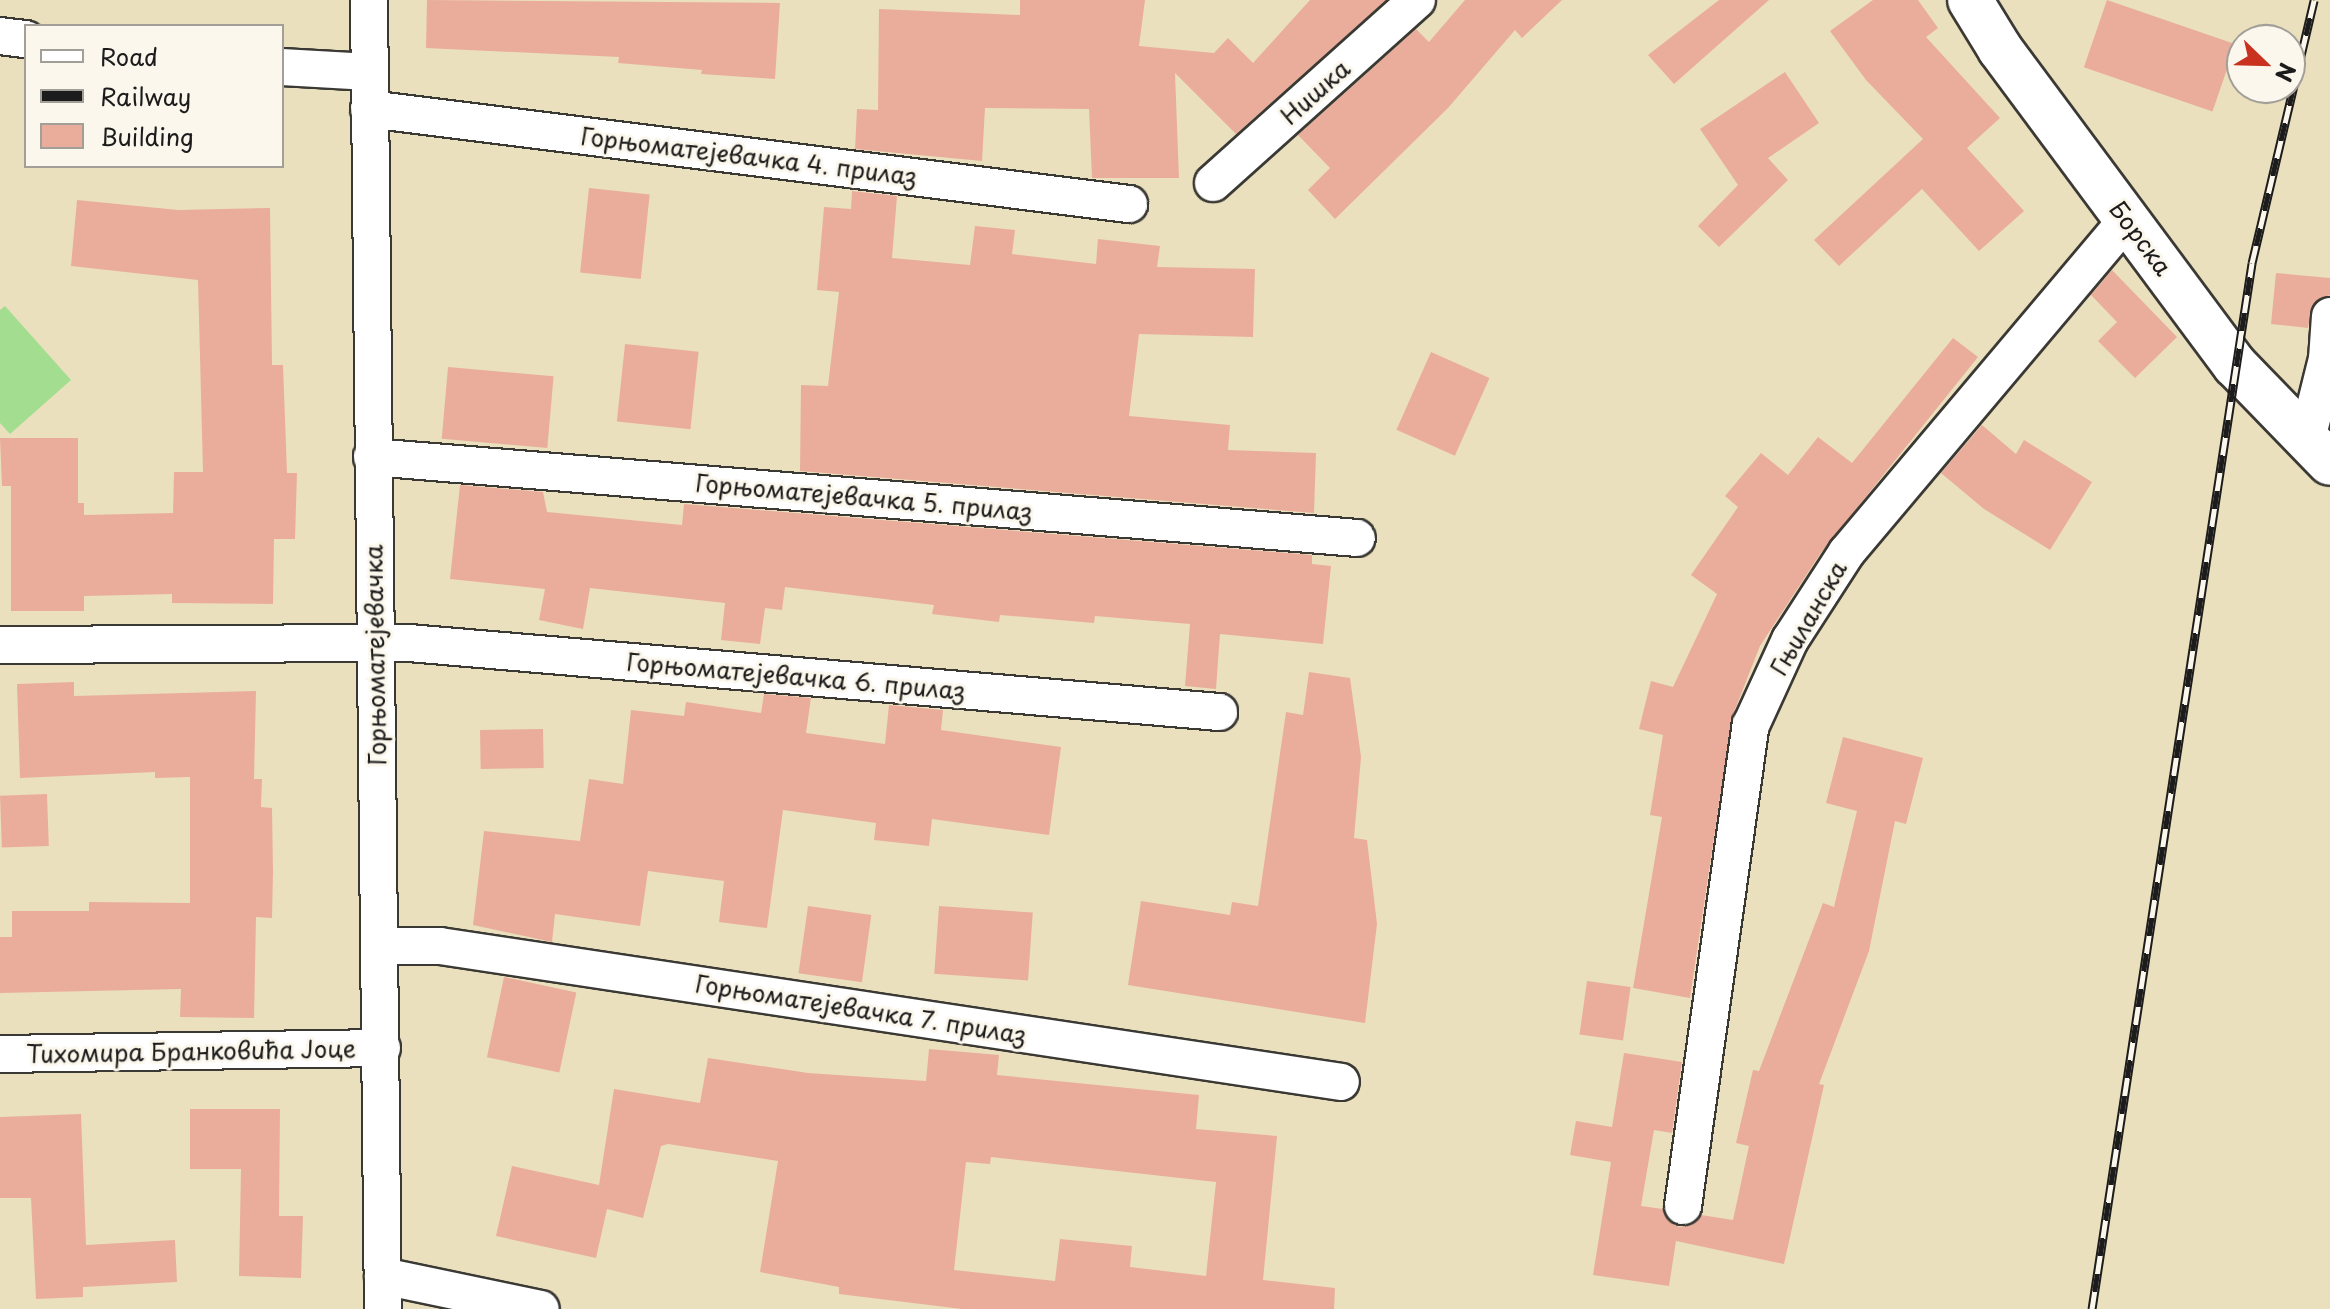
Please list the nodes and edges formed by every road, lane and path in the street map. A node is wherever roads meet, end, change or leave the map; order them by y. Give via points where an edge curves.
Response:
1 (369, 0) edge
2 (1417, 0) edge
3 (1970, 0) edge
4 (0, 36) edge
5 (24, 39) edge
6 (284, 67) edge
7 (369, 72) junction
8 (369, 109) junction
9 (1213, 183) dead end
10 (1129, 204) dead end
11 (2127, 220) junction
12 (2330, 316) edge
13 (2319, 451) edge
14 (372, 457) junction
15 (1357, 538) dead end
16 (373, 642) junction
17 (0, 645) edge
18 (1219, 712) dead end
19 (382, 946) junction
20 (382, 1048) junction
21 (0, 1054) edge
22 (1341, 1082) dead end
23 (1683, 1206) dead end
24 (383, 1293) edge
25 (541, 1309) edge

1 - 7 street, Горњоматејевачка
2 - 9 street, Нишка
3 - 11 street, Борска
4 - 5 street
6 - 7 street
7 - 8 street, Горњоматејевачка
8 - 10 street, Горњоматејевачка 4. прилаз
8 - 14 street, Горњоматејевачка
11 - 13 street, Борска via 2235,365
11 - 23 street, Гњиланска via 1847,552 1790,640 1758,711 1749,741
12 - 13 street
14 - 15 street, Горњоматејевачка 5. прилаз
14 - 16 street, Горњоматејевачка
16 - 17 street, Горњоматејевачка 6. прилаз
16 - 18 street, Горњоматејевачка 6. прилаз
16 - 19 street, Горњоматејевачка
19 - 20 street, Горњоматејевачка
19 - 22 street, Горњоматејевачка 7. прилаз via 440,946
20 - 21 street, Тихомира Бранковића Јоце
20 - 24 street, Горњоматејевачка
24 - 25 street

